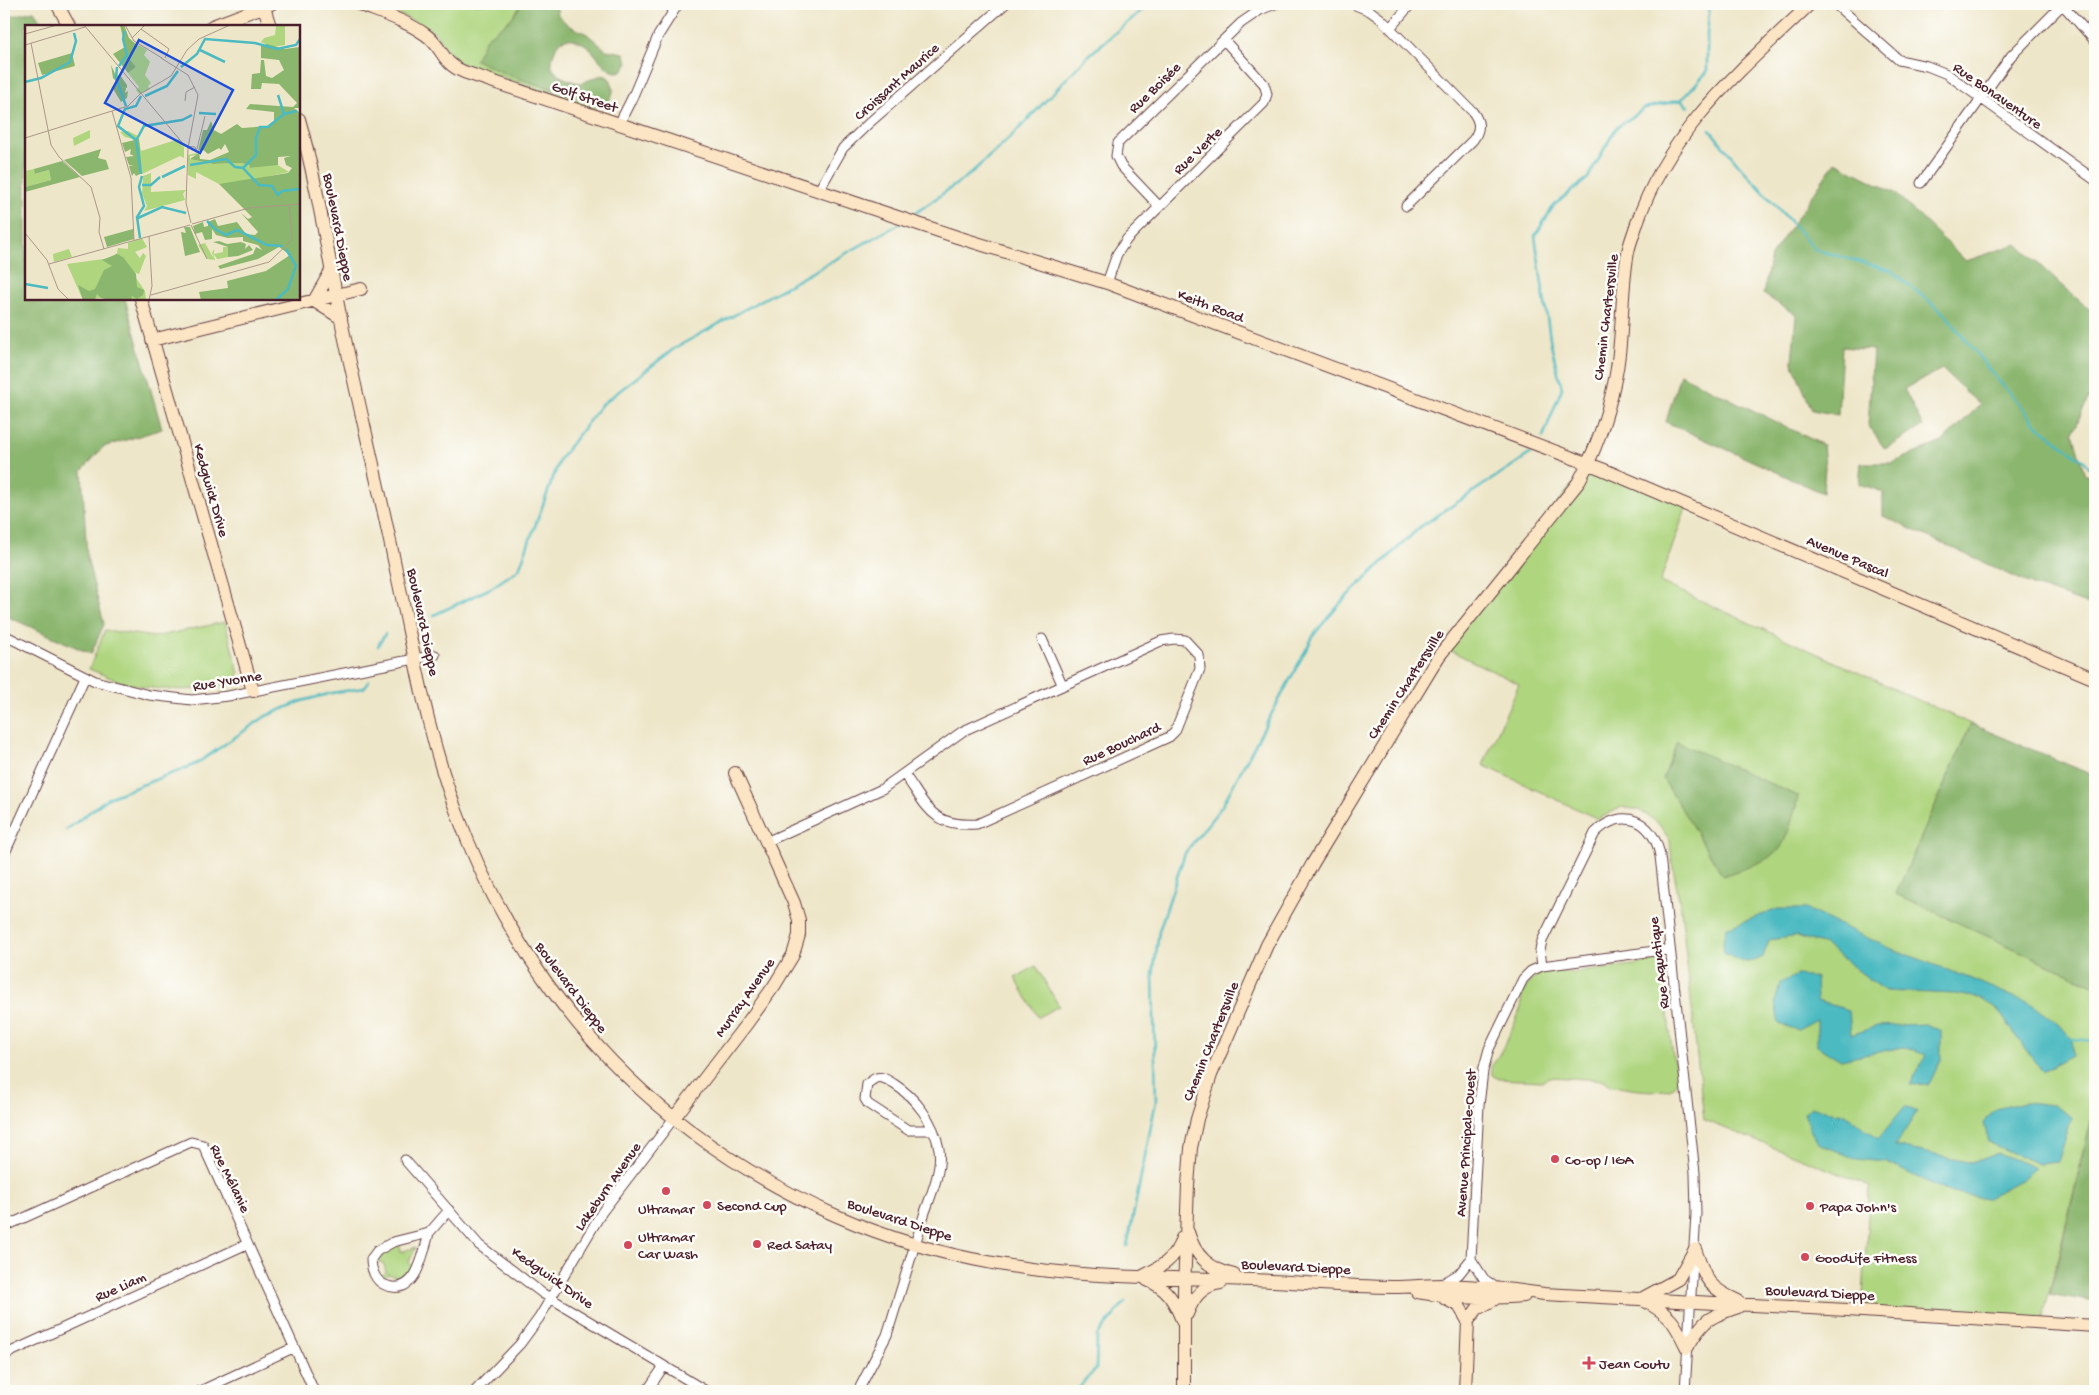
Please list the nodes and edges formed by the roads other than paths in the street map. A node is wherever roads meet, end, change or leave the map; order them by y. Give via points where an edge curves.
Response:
1 (57, 4) edge
2 (359, 4) edge
3 (678, 4) edge
4 (1005, 4) edge
5 (1275, 4) edge
6 (1353, 4) edge
7 (1411, 4) edge
8 (1810, 4) edge
9 (1834, 4) edge
10 (2062, 4) edge
11 (266, 5) edge
12 (68, 25) edge
13 (215, 25) edge
14 (270, 25) edge
15 (1390, 28) junction
16 (1224, 40) junction
17 (2095, 41) edge
18 (1981, 99) junction
19 (300, 123) edge
20 (619, 124) junction
21 (2095, 180) edge
22 (1921, 183) dead end
23 (819, 190) junction
24 (1159, 206) junction
25 (1406, 206) dead end
26 (331, 271) junction
27 (1108, 283) junction
28 (360, 289) dead end
29 (336, 295) junction
30 (141, 300) edge
31 (314, 301) junction
32 (341, 318) junction
33 (152, 340) junction
34 (1588, 464) junction
35 (4, 635) edge
36 (1042, 638) dead end
37 (435, 655) dead end
38 (415, 660) junction
39 (85, 677) junction
40 (2095, 679) edge
41 (1062, 684) junction
42 (252, 691) junction
43 (735, 773) dead end
44 (904, 774) junction
45 (766, 842) junction
46 (4, 855) edge
47 (1670, 948) junction
48 (1542, 966) junction
49 (674, 1118) junction
50 (933, 1130) junction
51 (405, 1160) dead end
52 (449, 1210) junction
53 (1186, 1224) junction
54 (4, 1227) edge
55 (429, 1233) junction
56 (247, 1244) junction
57 (915, 1244) junction
58 (1695, 1249) junction
59 (1472, 1259) junction
60 (1140, 1277) junction
61 (1184, 1279) junction
62 (1254, 1280) junction
63 (1438, 1290) junction
64 (1497, 1293) junction
65 (551, 1298) junction
66 (1640, 1299) junction
67 (1691, 1302) junction
68 (1745, 1304) junction
69 (1468, 1321) junction
70 (1184, 1325) junction
71 (2095, 1326) edge
72 (293, 1348) junction
73 (1687, 1348) junction
74 (4, 1355) edge
75 (664, 1366) junction
76 (200, 1391) edge
77 (314, 1391) edge
78 (475, 1391) edge
79 (647, 1391) edge
80 (706, 1391) edge
81 (858, 1391) edge
82 (1184, 1391) edge
83 (1465, 1391) edge
84 (1685, 1391) edge

1 - 12 street
2 - 20 street, Golf Street via 427,35 448,63 459,70
3 - 20 street via 658,36
4 - 23 street, Croissant Maurice via 843,148
5 - 16 street, Rue Boisée via 1250,16
6 - 15 street via 1376,15
7 - 15 street
8 - 34 street, Chemin Chartersville via 1696,118 1652,184 1628,251 1615,383
9 - 18 street, Rue Bonaventure via 1899,60 1947,74
10 - 17 street
10 - 18 street via 2011,56
11 - 13 street
11 - 14 street
15 - 25 street via 1472,111 1479,125 1473,140
16 - 24 street, Rue Verte via 1264,84 1266,99 1260,109
16 - 24 street, Rue Boisée via 1121,138 1116,147 1121,166
18 - 21 street, Rue Bonaventure
18 - 22 street
19 - 26 street, Boulevard Dieppe
20 - 23 street, Golf Street
23 - 27 street, Keith Road
24 - 27 street, Rue Verte via 1122,246
26 - 29 street, Boulevard Dieppe
26 - 31 street
27 - 34 street, Keith Road
28 - 29 street
29 - 31 street
29 - 32 street, Boulevard Dieppe
30 - 33 street, Kedgwick Drive
31 - 32 street
31 - 33 street
32 - 38 street, Boulevard Dieppe
33 - 42 street, Kedgwick Drive
34 - 40 street, Avenue Pascal
34 - 53 street, Chemin Chartersville via 1578,482 1439,656 1267,945 1211,1075 1197,1119 1191,1148
35 - 39 street, Rue Yvonne
36 - 41 street
37 - 38 street, Rue Yvonne
38 - 42 street, Rue Yvonne
38 - 49 street, Boulevard Dieppe via 436,748 457,815 488,884 522,947 594,1044
39 - 42 street, Rue Yvonne via 148,695 192,700
39 - 46 street
41 - 44 street, Rue Bouchard via 963,731
41 - 44 street, Rue Bouchard via 1161,641 1185,640 1199,655 1200,669 1176,731 1169,737 977,824 960,825 938,819
43 - 45 street, Murray Avenue
44 - 45 street, Rue Bouchard via 882,789
45 - 49 street, Murray Avenue via 794,903 799,935 793,955 774,986
47 - 48 street, Avenue Principale-Ouest
47 - 48 street, Rue Aquatique via 1656,840 1644,825 1632,820 1618,820 1600,828 1590,841 1541,945
47 - 58 street, Rue Aquatique via 1695,1173
48 - 59 street, Avenue Principale-Ouest via 1523,979 1484,1065 1479,1105
49 - 57 street, Boulevard Dieppe via 724,1156 798,1197 868,1229
49 - 65 street, Lakeburn Avenue via 602,1212
50 - 50 street via 908,1130 868,1104 865,1098 867,1084 882,1078 906,1091 924,1112
50 - 57 street via 939,1149 938,1169
51 - 52 street, Kedgwick Drive
52 - 55 street
52 - 65 street, Kedgwick Drive via 479,1244
53 - 60 street via 1179,1249 1170,1260
53 - 61 street, Chemin Chartersville
53 - 62 street via 1191,1242 1205,1261 1218,1271
54 - 56 street, Rue Mélanie via 192,1142 203,1146
55 - 55 street via 393,1242 377,1251 371,1265 380,1283 397,1288 411,1280 418,1270
56 - 72 street, Rue Mélanie
56 - 74 street, Rue Liam
57 - 60 street, Boulevard Dieppe via 993,1263
57 - 81 street via 887,1335
58 - 66 street via 1678,1279
58 - 67 street, Rue Aquatique
58 - 68 street via 1711,1286
59 - 63 street
59 - 64 street
60 - 61 street, Boulevard Dieppe
60 - 70 street via 1167,1291
61 - 62 street, Boulevard Dieppe
61 - 70 street, Chemin Chartersville
62 - 63 street, Boulevard Dieppe
62 - 70 street via 1215,1284 1208,1288 1193,1299
63 - 64 street, Boulevard Dieppe
63 - 69 street via 1456,1304
64 - 66 street, Boulevard Dieppe
64 - 69 street
65 - 75 street, Kedgwick Drive
65 - 78 street, Lakeburn Avenue via 520,1344
66 - 67 street, Boulevard Dieppe
66 - 73 street via 1668,1315
67 - 68 street, Boulevard Dieppe
67 - 73 street, Rue Aquatique
68 - 71 street, Boulevard Dieppe
68 - 73 street via 1706,1321
69 - 83 street
70 - 82 street, Chemin Chartersville
72 - 76 street
72 - 77 street, Rue Mélanie
73 - 84 street, Rue Aquatique
75 - 79 street
75 - 80 street, Kedgwick Drive

